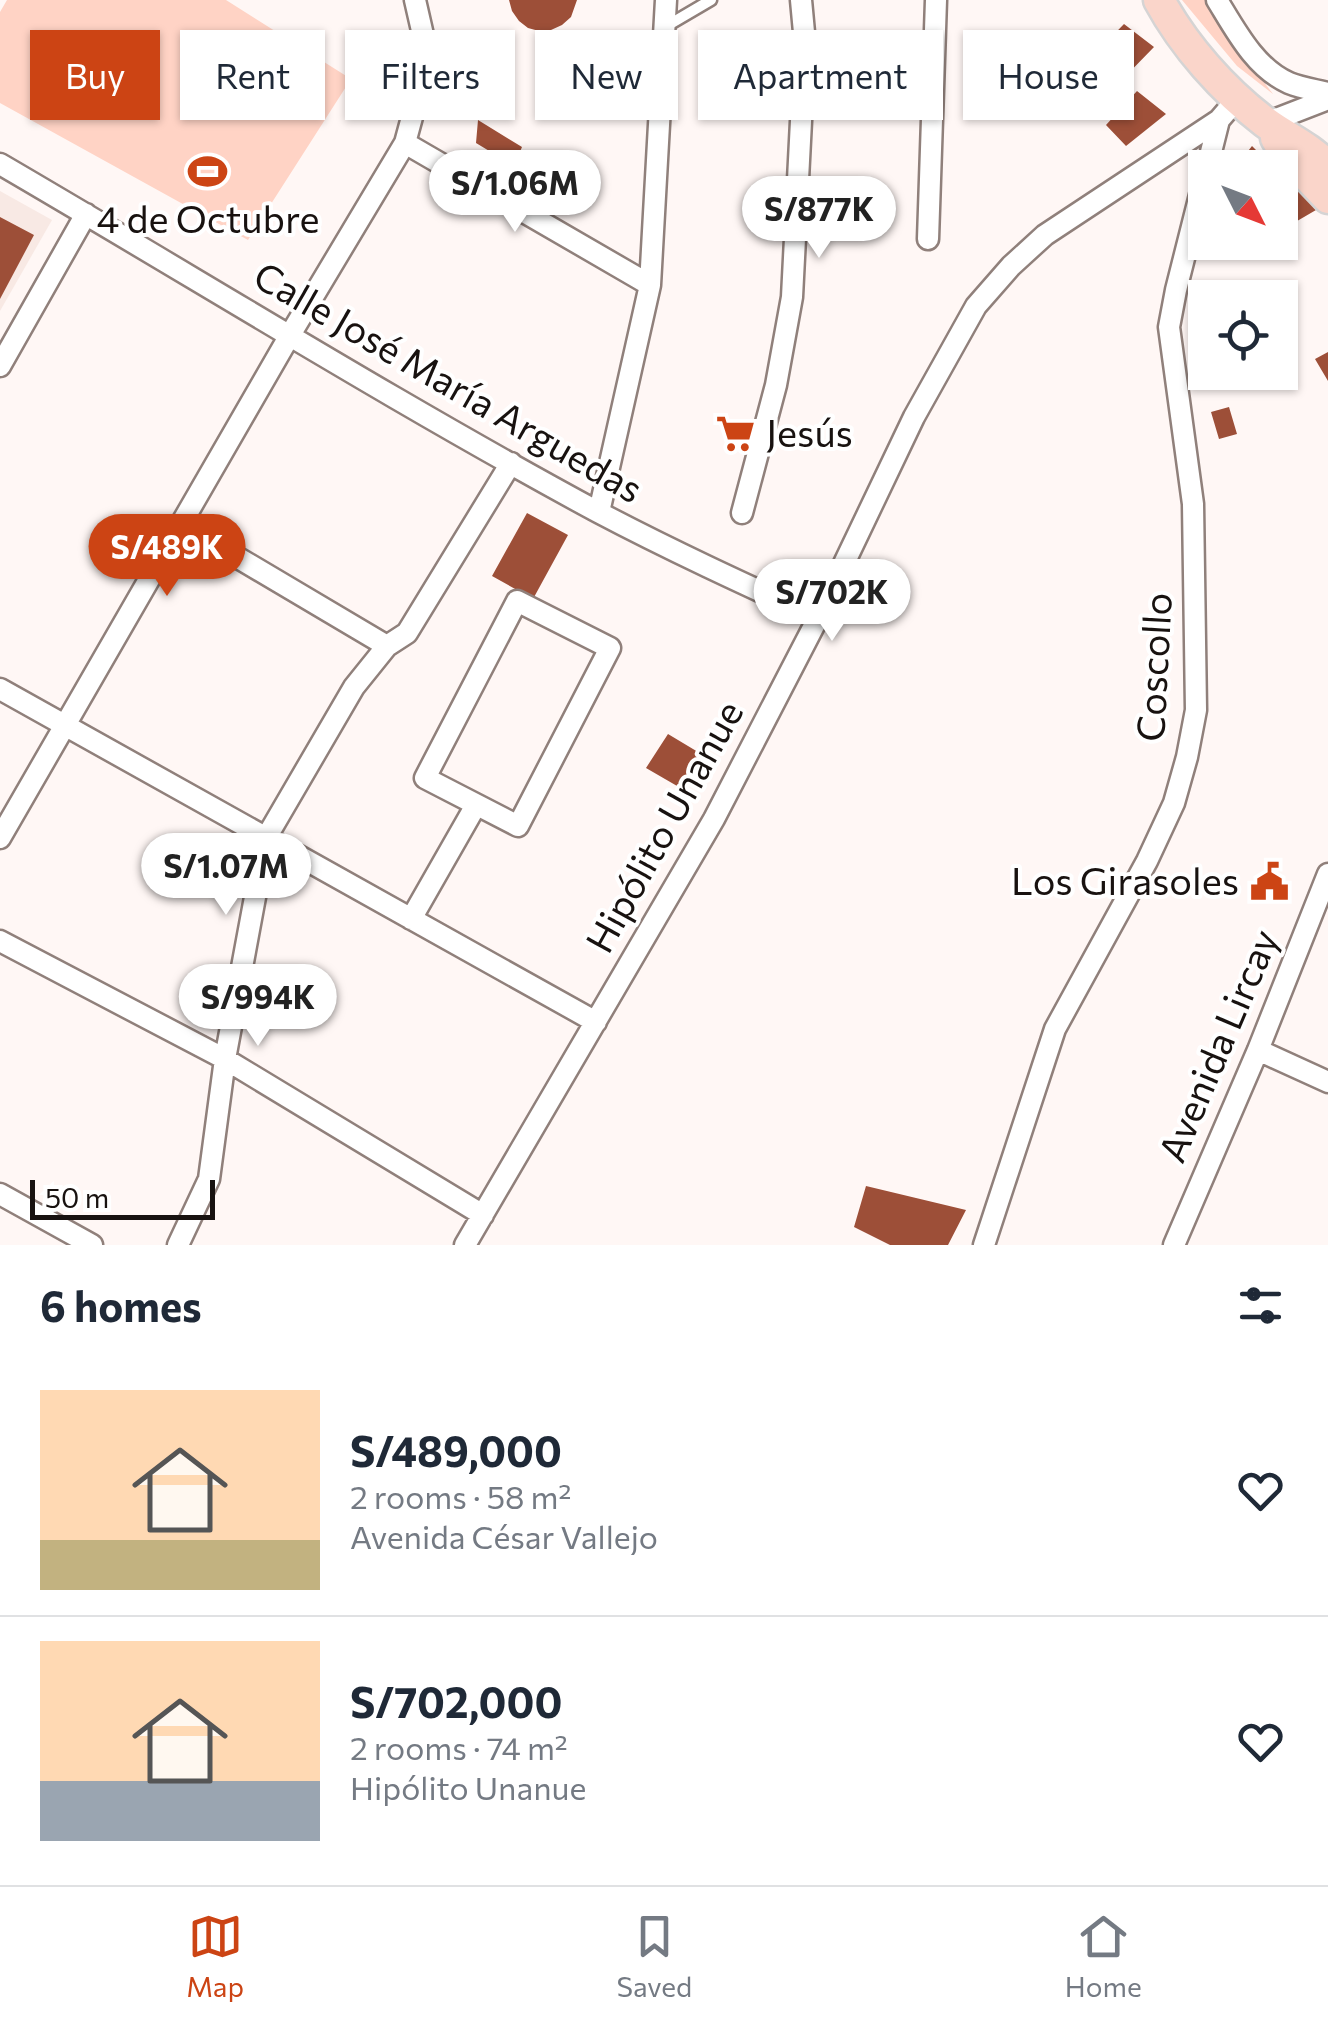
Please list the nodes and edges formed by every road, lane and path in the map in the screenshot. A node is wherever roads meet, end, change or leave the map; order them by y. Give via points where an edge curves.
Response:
1 (416, 0) edge
2 (666, 0) edge
3 (711, 0) edge
4 (800, 0) edge
5 (936, 0) edge
6 (1159, 0) edge
7 (1217, 0) edge
8 (664, 28) junction
9 (1328, 96) edge
10 (1228, 109) junction
11 (1266, 122) junction
12 (405, 142) junction
13 (1213, 150) edge
14 (0, 164) edge
15 (1328, 167) edge
16 (1328, 198) edge
17 (86, 214) junction
18 (928, 239) dead end
19 (1188, 242) edge
20 (650, 285) junction
21 (290, 336) junction
22 (0, 366) edge
23 (512, 462) junction
24 (599, 512) junction
25 (742, 513) dead end
26 (181, 524) junction
27 (818, 618) junction
28 (387, 646) junction
29 (0, 690) edge
30 (65, 726) junction
31 (476, 804) junction
32 (0, 838) edge
33 (266, 838) junction
34 (1328, 874) edge
35 (411, 918) junction
36 (0, 941) edge
37 (596, 1022) junction
38 (1258, 1050) junction
39 (225, 1059) junction
40 (1328, 1082) edge
41 (0, 1194) edge
42 (483, 1214) junction
43 (92, 1245) edge
44 (178, 1245) edge
45 (465, 1245) edge
46 (984, 1245) edge
47 (1174, 1245) edge

1 - 12 street via 421,84
2 - 8 street
3 - 8 lane
4 - 25 street via 805,43 792,297
5 - 18 street
6 - 10 main road
7 - 9 street via 1267,70
8 - 20 street
9 - 11 street
10 - 11 main road
10 - 13 street, Coscollo
10 - 27 street, Hipólito Unanue via 1045,235 976,306 914,417
11 - 15 main road
11 - 16 main road
12 - 20 street
12 - 21 street
14 - 17 street, Calle José María Arguedas
17 - 21 street, Calle José María Arguedas
17 - 22 street
19 - 46 street, Coscollo via 1169,327 1194,504 1196,710 1187,757 1147,860 1054,1029
20 - 24 street
21 - 23 street, Calle José María Arguedas
21 - 26 street
23 - 24 street, Calle José María Arguedas
23 - 28 street via 407,633
24 - 27 street, Calle José María Arguedas
26 - 28 street
26 - 30 street
27 - 37 street, Hipólito Unanue via 714,820
28 - 33 street via 354,687
29 - 30 street
30 - 32 street
30 - 33 street
31 - 31 street via 518,826 610,648 516,601 425,778
31 - 35 street
33 - 35 street
33 - 39 street
34 - 38 street, Avenida Lircay
35 - 37 street
36 - 39 street
37 - 42 street, Hipólito Unanue
38 - 40 street
38 - 47 street, Avenida Lircay
39 - 42 street
39 - 44 street via 209,1179
41 - 43 street
42 - 45 street, Hipólito Unanue

